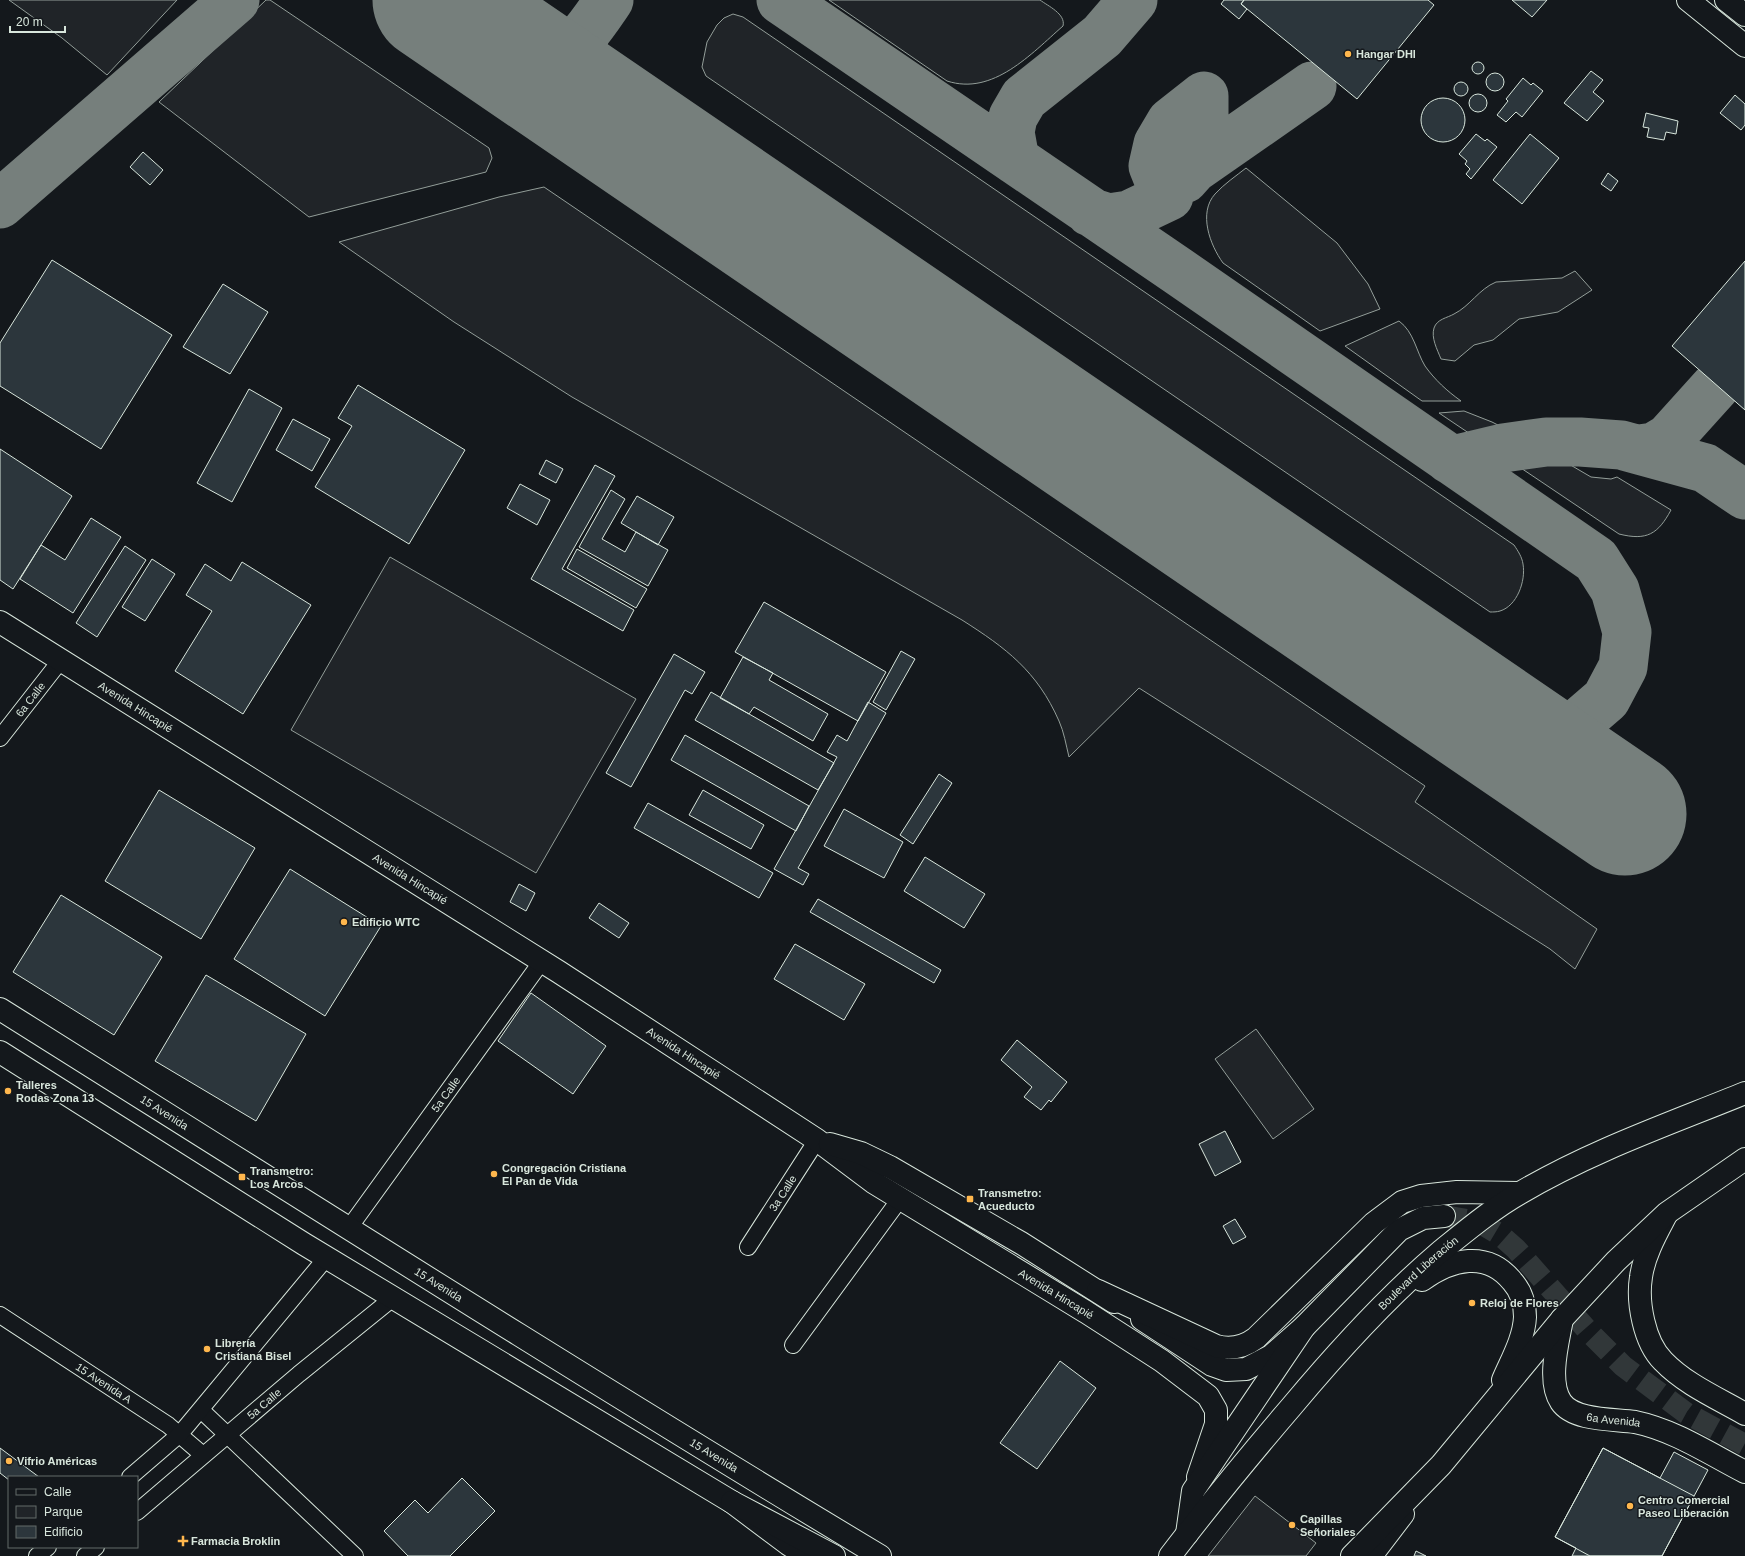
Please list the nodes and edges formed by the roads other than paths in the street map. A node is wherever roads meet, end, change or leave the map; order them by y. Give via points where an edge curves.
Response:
1 (1688, 0) edge
2 (1726, 0) edge
3 (1745, 15) edge
4 (1745, 46) edge
5 (0, 622) edge
6 (61, 660) junction
7 (0, 738) edge
8 (542, 961) junction
9 (0, 1009) edge
10 (0, 1052) edge
11 (1745, 1094) edge
12 (817, 1140) junction
13 (1745, 1158) edge
14 (1519, 1193) junction
15 (900, 1199) junction
16 (1667, 1213) junction
17 (1444, 1216) tunnel mouth
18 (348, 1228) junction
19 (748, 1247) dead end
20 (327, 1257) junction
21 (1098, 1291) junction
22 (393, 1298) junction
23 (0, 1315) edge
24 (1371, 1317) junction
25 (1562, 1319) junction
26 (1304, 1327) junction
27 (793, 1345) dead end
28 (1495, 1400) junction
29 (201, 1410) junction
30 (1745, 1414) edge
31 (180, 1434) junction
32 (227, 1435) junction
33 (203, 1455) junction
34 (1441, 1465) junction
35 (1745, 1472) edge
36 (131, 1476) edge
37 (1193, 1491) junction
38 (732, 1502) junction
39 (138, 1511) edge
40 (1186, 1535) junction
41 (47, 1548) edge
42 (95, 1548) edge
43 (37, 1556) edge
44 (85, 1556) edge
45 (355, 1556) edge
46 (807, 1556) edge
47 (834, 1556) edge
48 (880, 1556) edge
49 (1170, 1556) edge
50 (1352, 1556) edge
51 (1371, 1556) edge

1 - 4 main road
2 - 3 main road
5 - 6 main road, Avenida Hincapié
6 - 7 street, 6a Calle
6 - 8 main road, Avenida Hincapié
8 - 12 main road, Avenida Hincapié
8 - 18 street, 5a Calle
9 - 18 main road, 15 Avenida
10 - 20 main road
11 - 14 main road, Boulevard Liberación via 1578,1161
12 - 15 main road, Avenida Hincapié
12 - 19 street, 3a Calle
12 - 21 main road, Avenida Hincapié via 861,1153 890,1167
13 - 16 main road
14 - 21 main road via 1451,1192 1402,1202 1374,1223 1256,1338 1236,1348 1216,1346
14 - 24 main road, Boulevard Liberación via 1461,1235 1419,1270
15 - 27 street
15 - 37 main road, Avenida Hincapié via 1128,1338 1208,1396 1216,1410 1216,1424
16 - 25 main road via 1616,1261
16 - 30 main road via 1650,1248 1641,1277 1646,1333 1661,1359 1671,1369
17 - 26 main road via 1423,1218 1399,1230
18 - 48 main road, 15 Avenida
20 - 22 main road
20 - 29 street
21 - 26 main road, Avenida Hincapié via 1212,1365 1226,1370 1240,1371 1261,1362
22 - 32 street, 5a Calle
22 - 38 main road
23 - 31 street, 15 Avenida A
24 - 28 main road via 1428,1276 1448,1266 1468,1260 1495,1265 1518,1288 1525,1318 1520,1339
24 - 40 main road, Boulevard Liberación via 1244,1462
25 - 28 main road
25 - 35 main road, 6a Avenida via 1554,1372 1557,1392 1564,1405 1579,1414 1652,1426
26 - 37 main road
28 - 34 main road
29 - 31 street
29 - 32 street
31 - 33 street, 15 Avenida A
31 - 36 street
32 - 33 street, 5a Calle
32 - 45 street
33 - 39 street, 5a Calle
34 - 50 main road
34 - 51 main road
37 - 40 main road, Avenida Hincapié
38 - 46 main road
38 - 47 main road
40 - 49 main road, Boulevard Liberación
41 - 43 street
42 - 44 street

